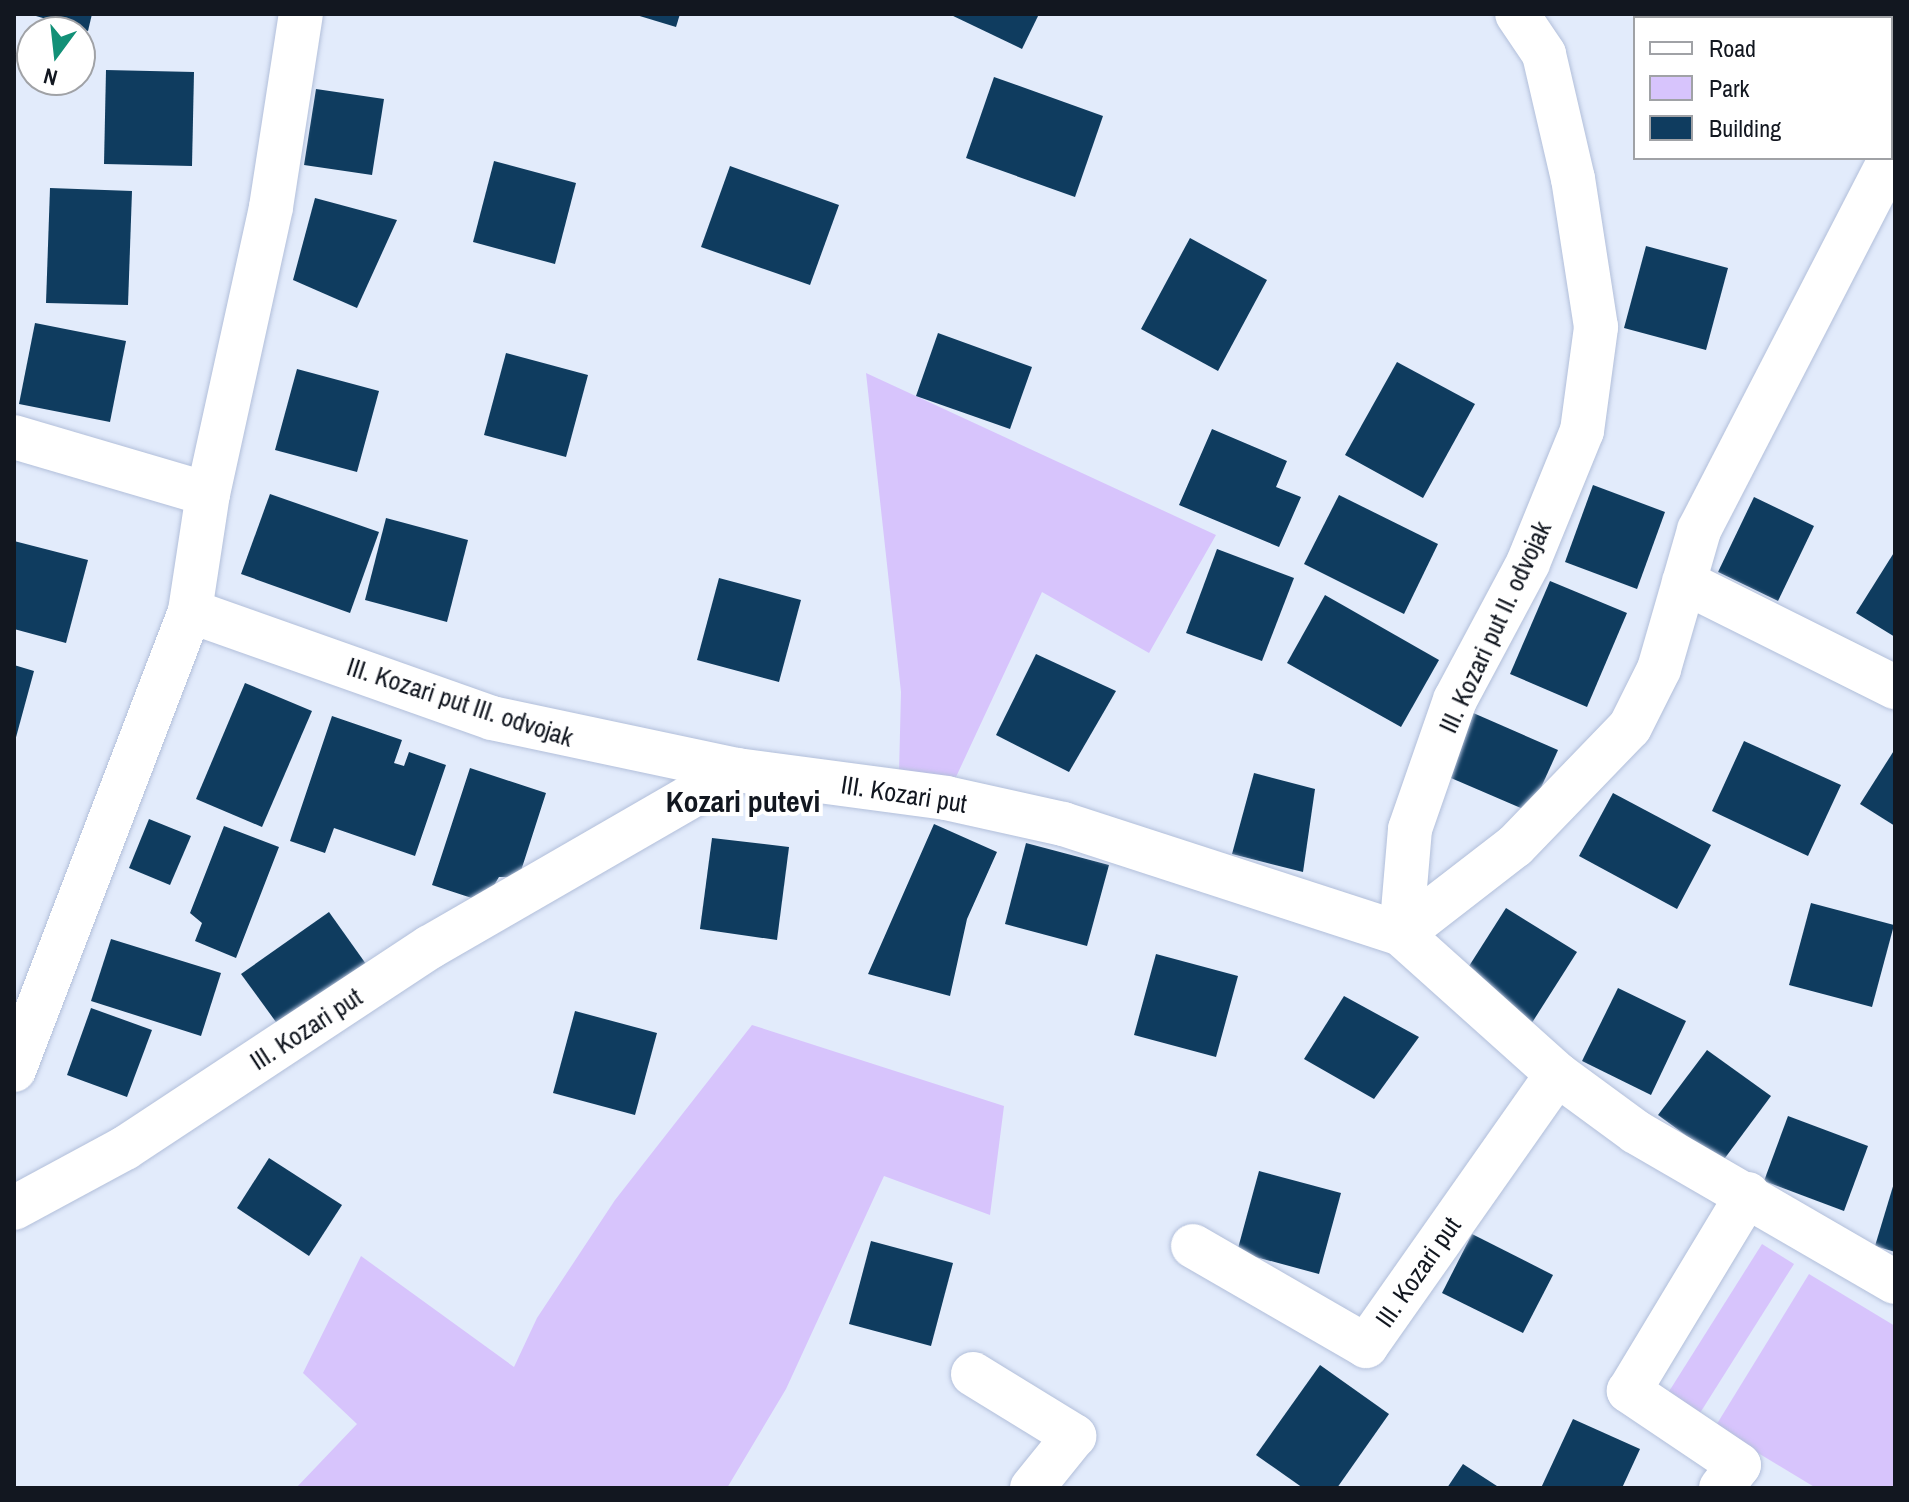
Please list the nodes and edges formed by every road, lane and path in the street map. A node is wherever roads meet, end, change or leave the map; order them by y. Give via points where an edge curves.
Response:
1 (301, 14) edge
2 (1517, 14) edge
3 (1890, 160) edge
4 (14, 437) edge
5 (208, 494) junction
6 (1684, 582) junction
7 (190, 611) junction
8 (1895, 687) edge
9 (737, 770) junction
10 (1401, 934) junction
11 (14, 1070) edge
12 (1557, 1074) junction
13 (1748, 1194) junction
14 (14, 1208) edge
15 (1193, 1246) dead end
16 (1895, 1282) edge
17 (973, 1374) dead end
18 (1032, 1488) edge
19 (1721, 1488) edge

1 - 5 street via 271,207
2 - 10 street, III. Kozari put II. odvojak via 1544,54 1573,179 1596,327 1582,431 1528,563 1455,700 1410,829
3 - 6 street via 1733,456 1699,530
4 - 5 street
5 - 7 street
6 - 8 street
6 - 10 street via 1659,669 1630,727 1515,846
7 - 9 street, III. Kozari put III. odvojak via 492,718
7 - 11 street
9 - 10 street, III. Kozari put via 946,798 1063,824
9 - 14 street, III. Kozari put via 430,947 125,1148
10 - 12 street, III. Kozari put
12 - 13 street, III. Kozari put via 1636,1132
12 - 15 street, III. Kozari put via 1366,1346
13 - 16 street, III. Kozari put
13 - 19 street via 1629,1391 1739,1465
17 - 18 street via 1074,1436

